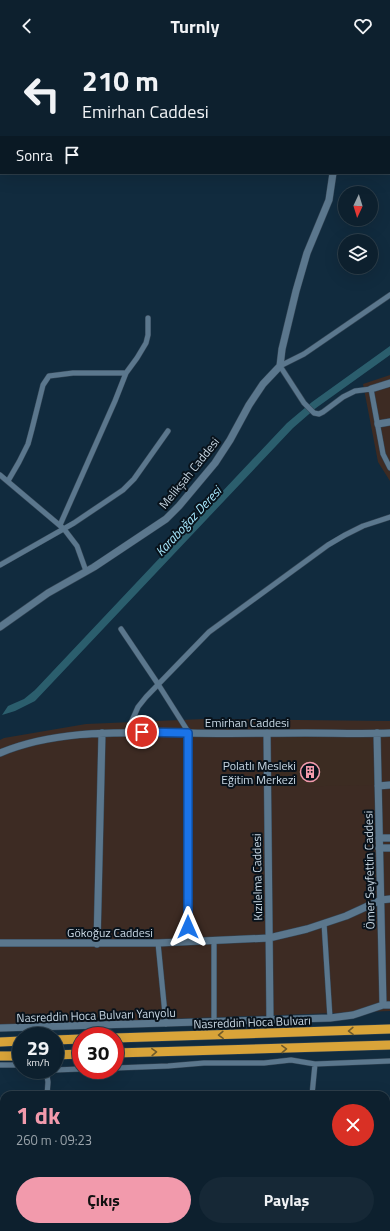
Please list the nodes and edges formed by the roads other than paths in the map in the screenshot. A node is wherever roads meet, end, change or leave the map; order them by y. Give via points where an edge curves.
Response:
1 (333, 174) edge
2 (390, 295) edge
3 (148, 318) dead end
4 (280, 366) junction
5 (126, 373) junction
6 (390, 383) edge
7 (371, 389) junction
8 (390, 422) edge
9 (378, 424) junction
10 (168, 431) dead end
11 (390, 468) edge
12 (0, 475) edge
13 (8, 481) junction
14 (390, 517) edge
15 (60, 525) junction
16 (64, 529) junction
17 (0, 565) edge
18 (86, 571) junction
19 (0, 627) edge
20 (121, 629) dead end
21 (158, 684) junction
22 (127, 732) junction
23 (102, 733) junction
24 (188, 733) junction
25 (267, 733) junction
26 (377, 733) junction
27 (390, 733) edge
28 (0, 752) edge
29 (378, 786) junction
30 (390, 786) edge
31 (379, 838) junction
32 (390, 838) edge
33 (379, 848) junction
34 (390, 848) edge
35 (390, 899) edge
36 (381, 900) junction
37 (324, 924) junction
38 (269, 938) junction
39 (214, 941) junction
40 (188, 942) junction
41 (0, 943) edge
42 (158, 943) junction
43 (97, 944) junction
44 (382, 950) junction
45 (390, 950) edge
46 (386, 1005) edge
47 (330, 1018) junction
48 (270, 1020) junction
49 (214, 1022) junction
50 (166, 1024) junction
51 (0, 1028) edge
52 (390, 1029) edge
53 (124, 1038) edge
54 (12, 1041) edge
55 (0, 1042) edge
56 (390, 1046) edge
57 (124, 1053) edge
58 (0, 1056) edge
59 (12, 1056) edge
60 (390, 1061) edge
61 (315, 1064) junction
62 (0, 1065) edge
63 (12, 1065) edge
64 (124, 1068) edge
65 (48, 1079) edge
66 (47, 1091) edge
67 (312, 1091) edge

1 - 4 street via 329,200 307,253 298,284
2 - 4 street, Melikşah Caddesi via 304,354
3 - 5 street via 146,343
4 - 7 street via 314,413 323,412 356,390
4 - 18 street, Melikşah Caddesi via 249,405 220,456 176,509 151,529
5 - 13 street via 73,373 49,376 43,385 28,444
5 - 15 street
6 - 7 street
7 - 9 street
8 - 9 street
9 - 11 street via 383,454
10 - 16 street via 128,485
12 - 13 street
13 - 15 street
14 - 21 street via 363,526 334,542 210,632
15 - 16 street
16 - 17 street
16 - 18 street via 78,546
18 - 19 street, Melikşah Caddesi via 48,593
20 - 21 street
21 - 22 street via 138,707
21 - 24 street
22 - 23 street, Emirhan Caddesi
22 - 24 street, Emirhan Caddesi
23 - 28 street, Emirhan Caddesi via 60,737
23 - 43 street
24 - 25 street, Emirhan Caddesi
24 - 40 street
25 - 26 street, Emirhan Caddesi
25 - 38 street, Kızılelma Caddesi
26 - 27 street, Emirhan Caddesi
26 - 29 street, Ömer Seyfettin Caddesi
29 - 30 street
29 - 31 street, Ömer Seyfettin Caddesi
31 - 32 street
31 - 33 street, Ömer Seyfettin Caddesi
33 - 34 street
33 - 36 street, Ömer Seyfettin Caddesi
35 - 36 street
36 - 37 street, Gökoğuz Caddesi
36 - 44 street, Ömer Seyfettin Caddesi
37 - 38 street, Gökoğuz Caddesi
37 - 47 street
38 - 39 street, Gökoğuz Caddesi
38 - 48 street, Kızılelma Caddesi
39 - 40 street, Gökoğuz Caddesi
39 - 49 street
40 - 42 street, Gökoğuz Caddesi
41 - 43 street, Gökoğuz Caddesi
42 - 43 street, Gökoğuz Caddesi
42 - 50 street
44 - 45 street
44 - 46 street, Ömer Seyfettin Caddesi
46 - 47 street, Nasreddin Hoca Bulvarı Yanyolu via 353,1015
47 - 48 street, Nasreddin Hoca Bulvarı Yanyolu
48 - 49 street, Nasreddin Hoca Bulvarı Yanyolu
49 - 50 street, Nasreddin Hoca Bulvarı Yanyolu
50 - 51 street, Nasreddin Hoca Bulvarı Yanyolu
52 -> 53 highway, Nasreddin Hoca Bulvarı
54 - 55 highway
57 -> 56 highway
58 - 59 highway
60 - 61 street
61 - 64 street via 291,1060
61 - 67 street
62 - 63 street
65 - 66 street

